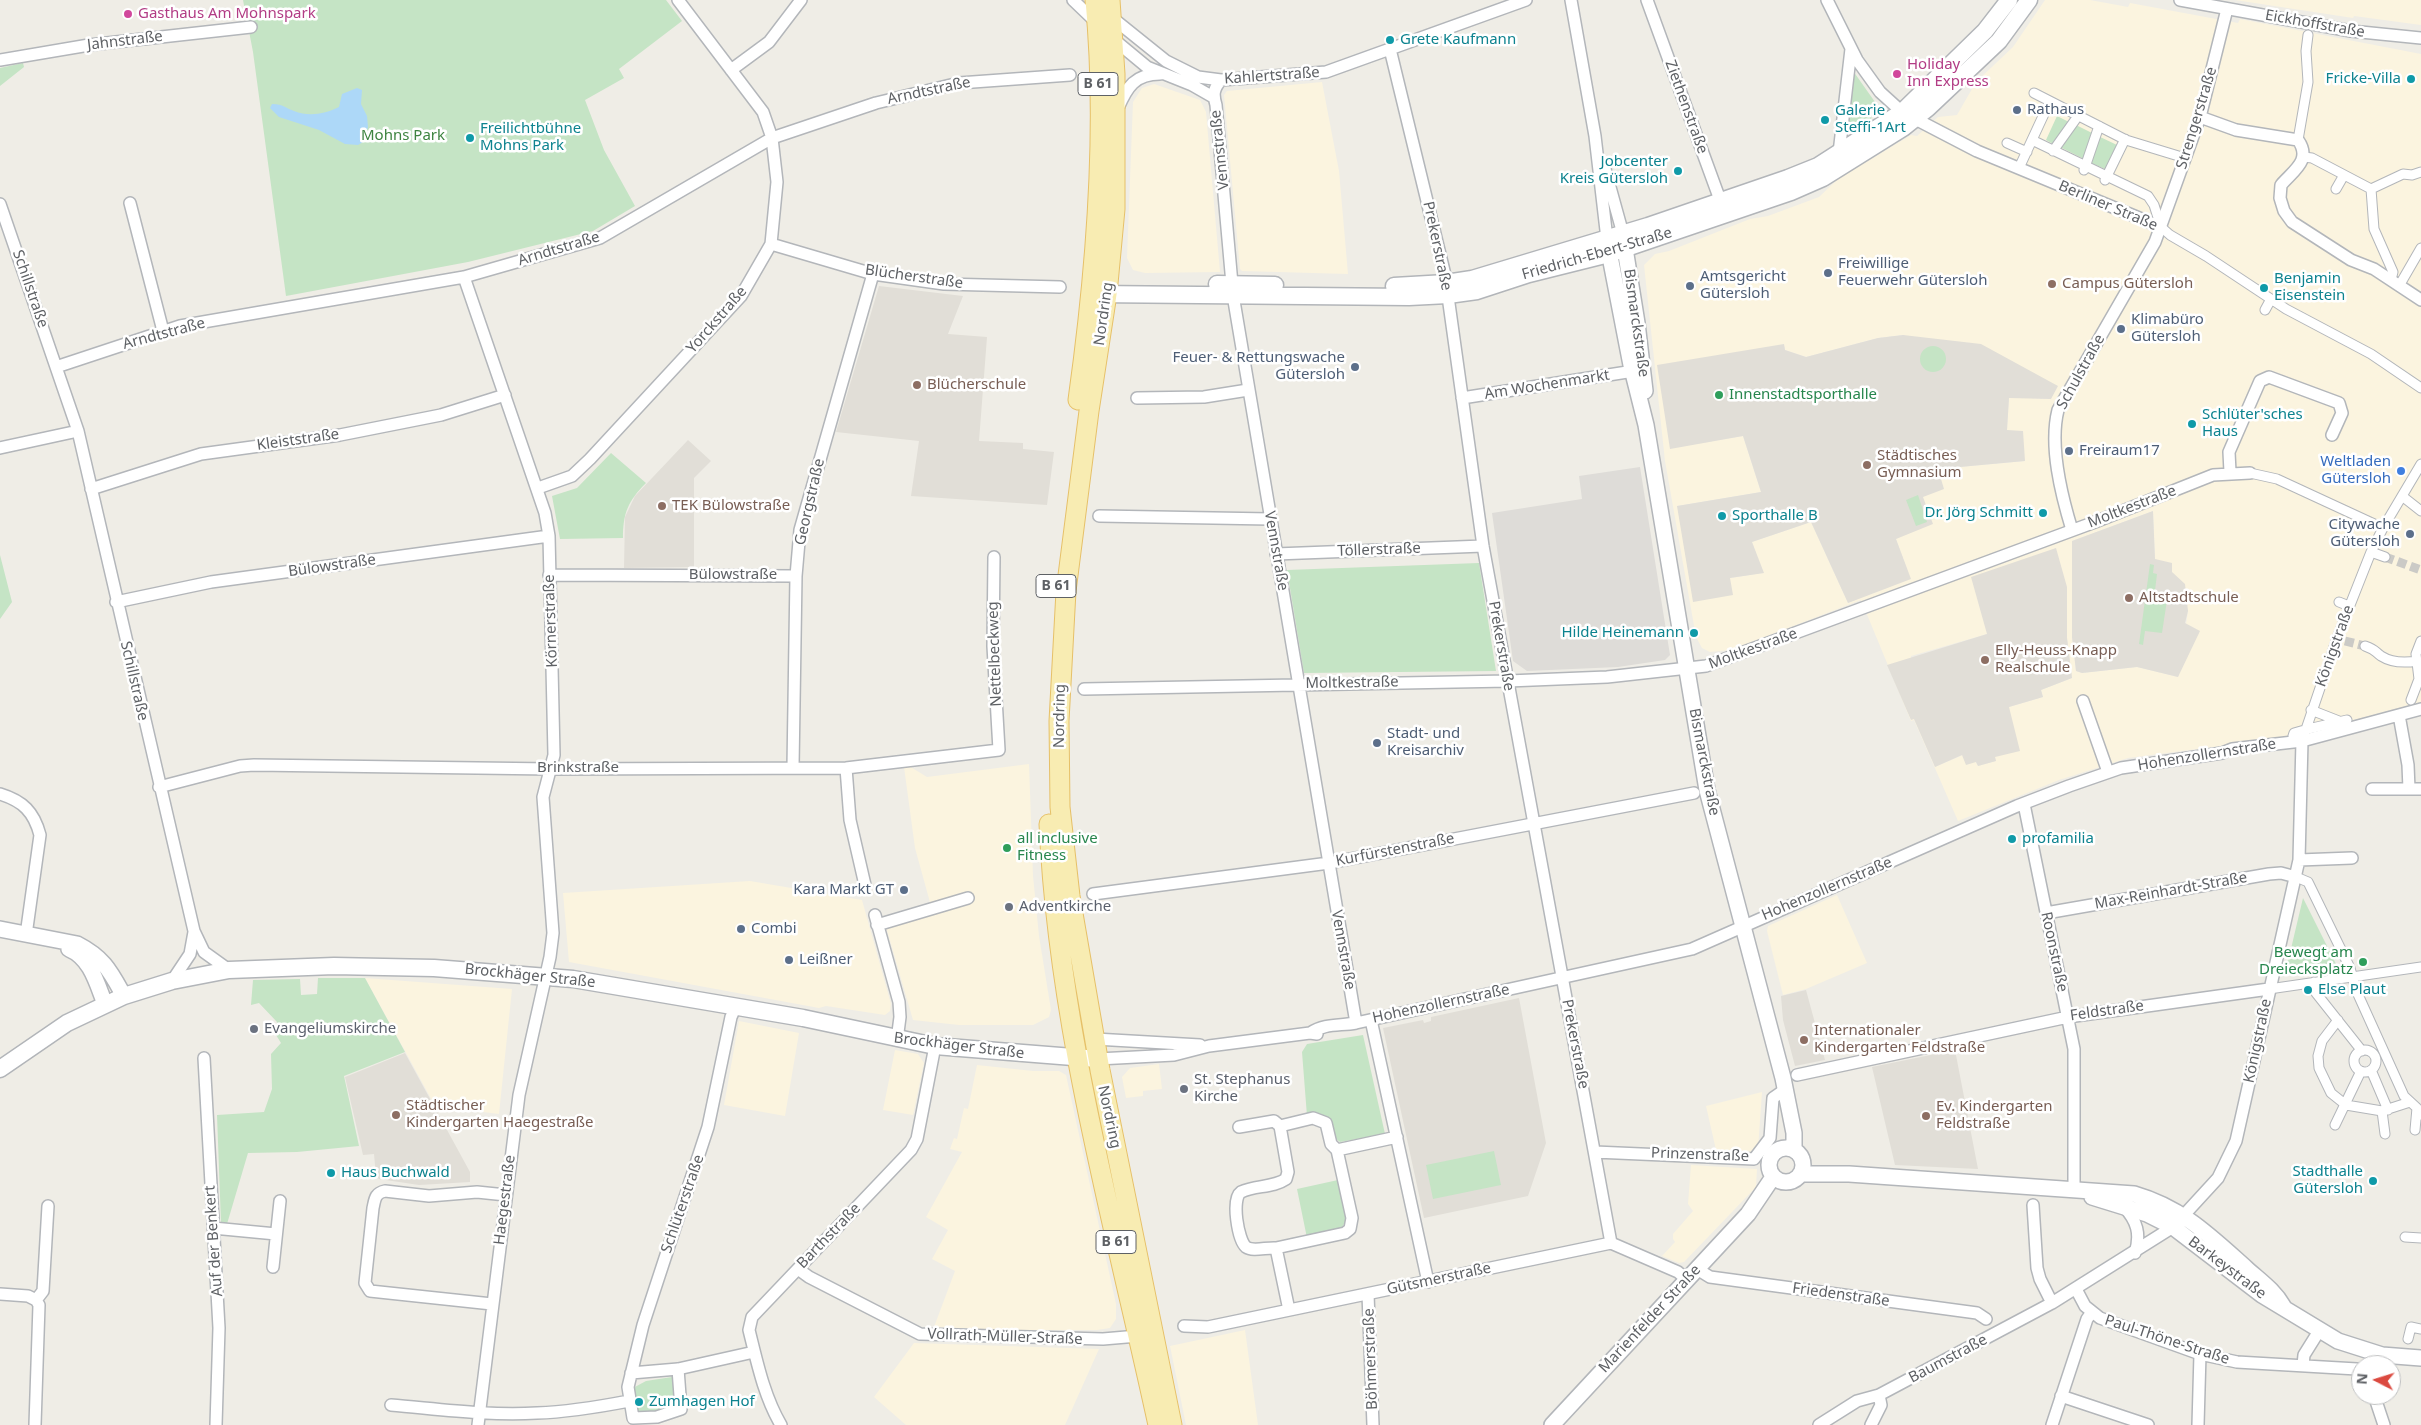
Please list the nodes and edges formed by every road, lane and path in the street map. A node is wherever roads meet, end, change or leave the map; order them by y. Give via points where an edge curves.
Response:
1 (678, 0) edge
2 (801, 0) edge
3 (1073, 0) edge
4 (1526, 0) edge
5 (1571, 0) edge
6 (1647, 0) edge
7 (1827, 0) edge
8 (2009, 0) edge
9 (2029, 0) edge
10 (2180, 0) edge
11 (2224, 4) edge
12 (1100, 7) edge
13 (251, 27) dead end
14 (2308, 35) dead end
15 (2421, 38) edge
16 (1114, 39) junction
17 (1390, 49) junction
18 (1851, 49) junction
19 (0, 60) edge
20 (731, 70) junction
21 (1161, 74) junction
22 (1070, 75) dead end
23 (1221, 80) junction
24 (2034, 93) dead end
25 (1213, 98) junction
26 (2050, 101) junction
27 (1115, 116) junction
28 (1909, 116) junction
29 (2078, 116) junction
30 (2200, 117) junction
31 (2096, 122) junction
32 (1595, 136) junction
33 (772, 138) junction
34 (2124, 139) junction
35 (2032, 140) junction
36 (2298, 140) junction
37 (2007, 143) dead end
38 (2053, 151) junction
39 (2026, 152) junction
40 (1839, 153) junction
41 (2304, 157) junction
42 (2185, 158) junction
43 (2019, 168) junction
44 (2084, 168) junction
45 (2421, 172) edge
46 (2344, 175) junction
47 (2106, 178) junction
48 (2336, 189) dead end
49 (2371, 189) junction
50 (130, 203) dead end
51 (0, 204) edge
52 (1723, 208) junction
53 (2161, 227) junction
54 (1624, 241) junction
55 (771, 244) junction
56 (1608, 247) junction
57 (2421, 248) edge
58 (873, 274) junction
59 (2405, 274) junction
60 (464, 277) junction
61 (2394, 280) junction
62 (1060, 287) dead end
63 (1099, 288) junction
64 (1447, 289) junction
65 (1232, 290) junction
66 (2271, 299) junction
67 (2421, 300) edge
68 (2265, 310) dead end
69 (164, 331) junction
70 (56, 367) junction
71 (1638, 370) junction
72 (2420, 385) edge
73 (1248, 390) junction
74 (505, 395) junction
75 (1461, 395) junction
76 (1138, 398) dead end
77 (78, 431) junction
78 (2332, 435) dead end
79 (0, 448) edge
80 (2421, 464) edge
81 (2230, 472) junction
82 (2250, 473) joint
83 (538, 488) junction
84 (91, 489) junction
85 (2402, 496) junction
86 (2421, 511) edge
87 (1099, 516) dead end
88 (1270, 519) junction
89 (2383, 528) junction
90 (2072, 530) junction
91 (549, 536) junction
92 (1483, 546) junction
93 (2371, 552) junction
94 (1276, 554) junction
95 (994, 557) dead end
96 (2385, 557) tunnel mouth
97 (549, 574) junction
98 (796, 576) junction
99 (116, 602) junction
100 (2338, 602) dead end
101 (2349, 606) junction
102 (2421, 641) edge
103 (2365, 646) tunnel mouth
104 (2417, 661) junction
105 (1687, 670) junction
106 (2420, 680) edge
107 (1508, 681) junction
108 (1300, 684) junction
109 (1084, 689) dead end
110 (2411, 700) dead end
111 (2083, 701) dead end
112 (2421, 709) edge
113 (2311, 710) junction
114 (2399, 715) junction
115 (2303, 734) junction
116 (998, 750) joint
117 (793, 767) junction
118 (551, 768) junction
119 (846, 768) junction
120 (2108, 772) junction
121 (159, 787) junction
122 (2372, 788) dead end
123 (2409, 789) junction
124 (2421, 789) edge
125 (1694, 793) dead end
126 (0, 794) edge
127 (2024, 804) junction
128 (1534, 824) junction
129 (2352, 858) dead end
130 (2299, 860) junction
131 (1329, 863) junction
132 (2296, 877) junction
133 (865, 885) dead end
134 (1093, 894) dead end
135 (968, 898) dead end
136 (2046, 913) junction
137 (1744, 925) junction
138 (0, 929) edge
139 (194, 931) junction
140 (26, 935) junction
141 (42, 939) junction
142 (2421, 967) edge
143 (229, 970) junction
144 (545, 976) junction
145 (2352, 976) junction
146 (1563, 978) junction
147 (172, 982) junction
148 (2314, 982) junction
149 (2269, 989) junction
150 (124, 996) junction
151 (106, 1004) junction
152 (736, 1006) junction
153 (2068, 1017) junction
154 (1371, 1020) junction
155 (2338, 1020) junction
156 (1352, 1024) junction
157 (1074, 1038) junction
158 (1095, 1039) junction
159 (897, 1040) junction
160 (935, 1046) junction
161 (1209, 1046) junction
162 (2362, 1051) junction
163 (2384, 1053) junction
164 (2374, 1057) junction
165 (204, 1058) dead end
166 (1078, 1058) junction
167 (1098, 1059) junction
168 (0, 1069) edge
169 (2371, 1070) junction
170 (2362, 1071) junction
171 (1797, 1075) dead end
172 (1786, 1091) junction
173 (2346, 1105) junction
174 (2416, 1109) edge
175 (2385, 1110) junction
176 (2335, 1125) dead end
177 (1280, 1126) junction
178 (1239, 1127) dead end
179 (2415, 1130) dead end
180 (2385, 1134) dead end
181 (1397, 1137) junction
182 (1788, 1149) junction
183 (1337, 1150) junction
184 (1595, 1152) junction
185 (1801, 1168) junction
186 (1779, 1180) junction
187 (2074, 1191) junction
188 (506, 1195) junction
189 (280, 1200) dead end
190 (2033, 1205) dead end
191 (48, 1206) dead end
192 (2123, 1206) junction
193 (2186, 1216) junction
194 (2173, 1227) junction
195 (213, 1228) junction
196 (276, 1234) junction
197 (2405, 1237) dead end
198 (2421, 1238) edge
199 (1611, 1243) junction
200 (1276, 1248) junction
201 (2135, 1253) junction
202 (273, 1267) dead end
203 (798, 1268) junction
204 (1697, 1269) junction
205 (1686, 1280) junction
206 (1428, 1282) junction
207 (2076, 1289) junction
208 (0, 1294) edge
209 (1368, 1294) junction
210 (36, 1300) junction
211 (2052, 1303) junction
212 (492, 1304) junction
213 (2283, 1306) junction
214 (1289, 1310) junction
215 (2092, 1312) junction
216 (1986, 1319) dead end
217 (1184, 1326) dead end
218 (2421, 1329) edge
219 (2319, 1331) junction
220 (1138, 1336) junction
221 (2408, 1339) dead end
222 (754, 1352) junction
223 (2200, 1354) junction
224 (2421, 1358) edge
225 (2303, 1365) junction
226 (678, 1368) junction
227 (2351, 1369) edge
228 (631, 1373) junction
229 (1879, 1395) junction
230 (2062, 1396) junction
231 (629, 1401) junction
232 (391, 1405) dead end
233 (2377, 1405) edge
234 (480, 1412) junction
235 (35, 1425) edge
236 (216, 1425) edge
237 (478, 1425) edge
238 (781, 1425) edge
239 (1158, 1425) edge
240 (1172, 1425) edge
241 (1373, 1425) edge
242 (1552, 1425) edge
243 (1819, 1425) edge
244 (1871, 1425) edge
245 (2052, 1425) edge
246 (2148, 1425) edge
247 (2198, 1425) edge
248 (2384, 1425) edge

1 - 20 street, Yorckstraße
2 - 20 street via 769,42
3 - 12 street, Kahlertstraße
4 - 17 street, Kahlertstraße
5 - 32 street, Bismarckstraße
6 - 52 street, Ziethenstraße
7 - 18 street, Berliner Straße
8 - 28 main road, Friedrich-Ebert-Straße
9 - 28 main road, Friedrich-Ebert-Straße via 1999,41
10 - 11 street, Eickhoffstraße via 2210,6
11 - 15 street, Eickhoffstraße via 2356,32
11 - 30 street, Strengerstraße
12 - 16 main road, Nordring / B 61
12 - 23 street, Kahlertstraße via 1166,61 1198,78
12 - 63 main road, Nordring / B 61
13 - 19 street, Jahnstraße via 89,45
14 - 36 street, Eickhoffstraße via 2308,82
16 - 21 street, Kahlertstraße via 1147,67
16 - 27 main road, Nordring / B 61
17 - 23 street, Kahlertstraße via 1326,72
17 - 64 street, Prekerstraße
18 - 28 street, Berliner Straße via 1880,92
18 - 40 street
20 - 33 street, Yorckstraße via 763,112
21 - 25 street, Kahlertstraße via 1192,85
21 - 27 street via 1148,74 1132,83
22 - 33 street, Arndtstraße via 959,83 930,89 876,103
23 - 25 street, Vennstraße
24 - 26 street
25 - 65 street, Vennstraße
26 - 29 street
26 - 35 street
27 - 63 main road, Nordring / B 61 via 1114,209
28 - 40 main road, Friedrich-Ebert-Straße
28 - 43 street, Berliner Straße via 1977,151
28 - 52 main road, Friedrich-Ebert-Straße via 1823,178 1791,192
29 - 31 street
29 - 38 street
30 - 36 street via 2236,130
30 - 42 street, Strengerstraße
31 - 34 street
31 - 44 street
32 - 54 street, Bismarckstraße
32 - 56 street, Bismarckstraße
33 - 55 street, Yorckstraße via 777,182
33 - 60 street, Arndtstraße via 600,238
34 - 42 street via 2150,144
34 - 47 street
35 - 38 street
35 - 39 street
36 - 41 street
37 - 39 street
38 - 44 street
39 - 43 street
40 - 52 main road, Friedrich-Ebert-Straße
41 - 46 street
41 - 61 street via 2300,166 2281,185 2280,198 2292,222 2351,260
42 - 53 street, Strengerstraße
43 - 53 street, Berliner Straße
44 - 47 street
45 - 49 street via 2403,174
46 - 48 street
46 - 49 street
47 - 53 street via 2148,196
49 - 61 street via 2374,229
50 - 69 street
51 - 70 street, Schillstraße
52 - 54 main road, Friedrich-Ebert-Straße
53 - 66 street, Berliner Straße via 2237,282
53 - 90 street, Schulstraße via 2058,410 2055,423 2058,473
54 - 56 main road, Friedrich-Ebert-Straße
54 - 71 street, Bismarckstraße
55 - 58 street, Blücherstraße
55 - 83 street, Yorckstraße via 741,296 590,459 572,476
56 - 64 main road, Friedrich-Ebert-Straße via 1472,278
56 - 71 street, Bismarckstraße
57 - 59 street
58 - 62 street, Blücherstraße via 944,284
58 - 98 street, Georgstraße via 800,530
59 - 61 street
59 - 61 street via 2399,271
60 - 69 street, Arndtstraße
60 - 74 street, Körnerstraße
61 - 67 street
63 - 65 main road, Friedrich-Ebert-Straße
63 - 157 main road, Nordring / B 61 via 1055,590 1048,721 1052,880
63 - 158 main road, Nordring / B 61 via 1066,591 1059,721 1062,834
64 - 65 main road, Friedrich-Ebert-Straße via 1409,297
64 - 75 street, Prekerstraße
65 - 73 street, Vennstraße
66 - 68 street
66 - 72 street, Berliner Straße
69 - 70 street, Arndtstraße
70 - 77 street, Schillstraße
71 - 75 street, Am Wochenmarkt
71 - 105 street, Bismarckstraße
73 - 76 street via 1204,397
73 - 88 street, Vennstraße
74 - 83 street, Körnerstraße
74 - 84 street, Kleiststraße via 432,417 340,435 201,454
75 - 92 street, Prekerstraße
77 - 79 street
77 - 84 street, Schillstraße
78 - 81 street via 2342,413 2338,404 2269,377 2264,378 2230,452
80 - 85 street, Königstraße
81 - 82 street, Moltkestraße
81 - 90 street, Moltkestraße via 2213,475
82 - 89 street, Moltkestraße via 2277,479
83 - 91 street, Körnerstraße
84 - 99 street, Schillstraße
85 - 86 street
85 - 89 street, Königstraße
87 - 88 street
88 - 94 street, Vennstraße
89 - 93 street, Königstraße
90 - 105 street, Moltkestraße via 1724,661
91 - 97 street, Körnerstraße
91 - 99 street, Bülowstraße via 211,582
92 - 94 street, Töllerstraße
92 - 107 street, Prekerstraße
93 - 96 street
93 - 101 street, Königstraße
94 - 108 street, Vennstraße
95 - 116 street, Nettelbeckweg via 992,646
97 - 98 street, Bülowstraße
97 - 118 street, Körnerstraße via 554,755
98 - 117 street, Georgstraße
99 - 121 street, Schillstraße
100 - 101 street
101 - 113 street, Königstraße via 2341,640
102 - 104 street
103 - 104 street via 2377,650 2380,656 2402,663
104 - 106 street
105 - 107 street, Moltkestraße
105 - 137 street, Bismarckstraße via 1707,790
106 - 110 street
107 - 108 street, Moltkestraße
107 - 128 street, Prekerstraße
108 - 109 street, Moltkestraße
108 - 131 street, Vennstraße
111 - 120 street
112 - 114 street, Hohenzollernstraße
113 - 115 street, Königstraße
113 - 115 street via 2344,720
114 - 115 street, Hohenzollernstraße
114 - 123 street
115 - 120 street, Hohenzollernstraße via 2222,753
115 - 130 street, Königstraße
116 - 119 street, Brinkstraße
117 - 118 street, Brinkstraße
117 - 119 street, Brinkstraße
118 - 121 street, Brinkstraße via 254,765
118 - 144 street, Körnerstraße via 543,797 552,933
119 - 133 street via 850,820
120 - 127 street, Hohenzollernstraße
121 - 139 street, Schillstraße
122 - 123 street
123 - 124 street
125 - 128 street, Kurfürstenstraße
126 - 140 street via 15,799 28,809 36,821 40,842
127 - 136 street, Roonstraße
127 - 137 street, Hohenzollernstraße
128 - 131 street, Kurfürstenstraße
128 - 146 street, Prekerstraße
129 - 130 street
130 - 132 street, Königstraße
131 - 134 street, Kurfürstenstraße
131 - 156 street, Vennstraße
132 - 136 street, Max-Reinhardt-Straße via 2269,874
132 - 145 street via 2308,882
132 - 149 street, Königstraße
135 - 159 street via 876,920 900,1002
136 - 153 street, Roonstraße
137 - 146 street, Hohenzollernstraße via 1692,949
137 - 172 street, Bismarckstraße
138 - 140 street
139 - 143 street, Schillstraße via 204,952
139 - 147 street, Schillstraße via 190,954
140 - 141 street
141 - 150 street via 78,944 100,958
141 - 151 street via 74,951 83,958
142 - 145 street, Feldstraße via 2402,966
143 - 144 main road, Brockhäger Straße via 363,966
143 - 147 main road, Brockhäger Straße
144 - 152 main road, Brockhäger Straße
144 - 188 street, Haegestraße via 519,1095
145 - 148 street, Feldstraße
145 - 163 street
146 - 154 street, Hohenzollernstraße
146 - 184 street, Prekerstraße
147 - 150 main road, Brockhäger Straße
148 - 149 street, Feldstraße
148 - 155 street via 2316,993
149 - 153 street, Feldstraße
149 - 193 street, Königstraße via 2236,1141 2218,1178
150 - 151 main road, Brockhäger Straße
151 - 168 main road, Brockhäger Straße via 67,1023
152 - 159 main road, Brockhäger Straße
152 - 228 street, Schlüterstraße via 708,1127 654,1289
153 - 171 street, Feldstraße
153 - 187 street, Roonstraße via 2074,1049
154 - 156 street, Hohenzollernstraße
154 - 181 street
155 - 162 street
155 - 173 street via 2322,1041 2319,1068 2331,1092
156 - 161 street, Hohenzollernstraße via 1340,1023 1310,1033
157 - 158 main road
157 - 166 main road, Nordring / B 61
158 - 161 street, Hohenzollernstraße
158 - 167 main road, Nordring / B 61
159 - 160 main road, Brockhäger Straße
160 - 166 main road, Brockhäger Straße
160 - 203 street, Barthstraße via 917,1139 911,1150
161 - 167 street, Hohenzollernstraße via 1174,1055
162 - 164 street via 2371,1052
162 - 170 street via 2354,1060
163 - 164 street
163 - 174 street via 2404,1096
164 - 169 street via 2375,1064
165 - 195 street, Auf der Benkert
166 - 167 main road, Hohenzollernstraße
166 - 220 main road, Nordring / B 61
167 - 240 main road, Nordring / B 61
169 - 170 street
169 - 175 street
170 - 173 street
172 - 182 street, Bismarckstraße
172 - 184 street, Prinzenstraße via 1773,1098 1770,1138 1754,1159
173 - 175 street
173 - 176 street
174 - 175 street
174 - 179 street
175 - 180 street
177 - 178 street via 1274,1121
177 - 183 street via 1320,1119 1326,1123 1331,1144
177 - 200 street via 1288,1172 1286,1179 1279,1184 1242,1192 1235,1205 1246,1247 1255,1250
181 - 183 street
181 - 206 street
182 - 185 street
182 - 186 street via 1777,1150 1769,1160 1770,1172
183 - 200 street via 1352,1218 1350,1230
184 - 199 street, Prekerstraße
185 - 186 street via 1793,1180
185 - 187 street via 1828,1167 1849,1174
186 - 204 street, Marienfelder Straße
187 - 192 street
187 - 193 street via 2134,1194
188 - 212 street, Haegestraße
188 - 212 street via 477,1192 429,1196 385,1191 375,1197 372,1216 365,1282 370,1291
189 - 196 street
190 - 211 street via 2037,1268
191 - 210 street via 43,1291
192 - 194 street
192 - 201 street via 2133,1216 2137,1228
193 - 194 street, Königstraße
193 - 213 street, Barkeystraße via 2268,1287
194 - 201 street, Königstraße
194 - 213 street, Barkeystraße via 2262,1295
195 - 196 street
195 - 236 street, Auf der Benkert via 219,1328
196 - 202 street
197 - 198 street
199 - 205 street via 1678,1272
199 - 206 street, Gütsmerstraße
200 - 214 street
201 - 207 street, Königstraße
203 - 220 street, Vollrath-Müller-Straße via 809,1277 920,1334 1103,1339
203 - 222 street, Barthstraße via 752,1317 748,1330
204 - 205 street, Marienfelder Straße
204 - 216 street, Friedenstraße via 1710,1277 1977,1313
205 - 242 street, Marienfelder Straße
206 - 209 street, Gütsmerstraße
207 - 211 street, Baumstraße
207 - 215 street, Paul-Thöne-Straße
208 - 210 street via 28,1296
209 - 214 street, Gütsmerstraße
209 - 241 street, Böhmerstraße
210 - 235 street via 39,1305
211 - 229 street, Baumstraße
212 - 234 street, Haegestraße
213 - 219 street, Barkeystraße
214 - 217 street, Gütsmerstraße via 1208,1327
215 - 223 street, Paul-Thöne-Straße via 2100,1318
215 - 230 street via 2086,1319
218 - 221 street via 2411,1327
219 - 224 street, Barkeystraße via 2351,1346 2382,1355
219 - 225 street via 2304,1355
220 - 239 main road, Nordring / B 61
222 - 226 street
222 - 238 street, Barthstraße via 770,1404
223 - 225 street, Paul-Thöne-Straße via 2237,1362
223 - 247 street
225 - 227 street, Paul-Thöne-Straße
226 - 228 street
226 - 231 street via 681,1409 636,1420 632,1418
228 - 231 street, Schlüterstraße
229 - 243 street, Baumstraße via 1857,1401
229 - 244 street via 1881,1404
230 - 245 street
230 - 246 street
231 - 234 street via 536,1414
232 - 234 street
233 - 248 street
234 - 237 street, Haegestraße

